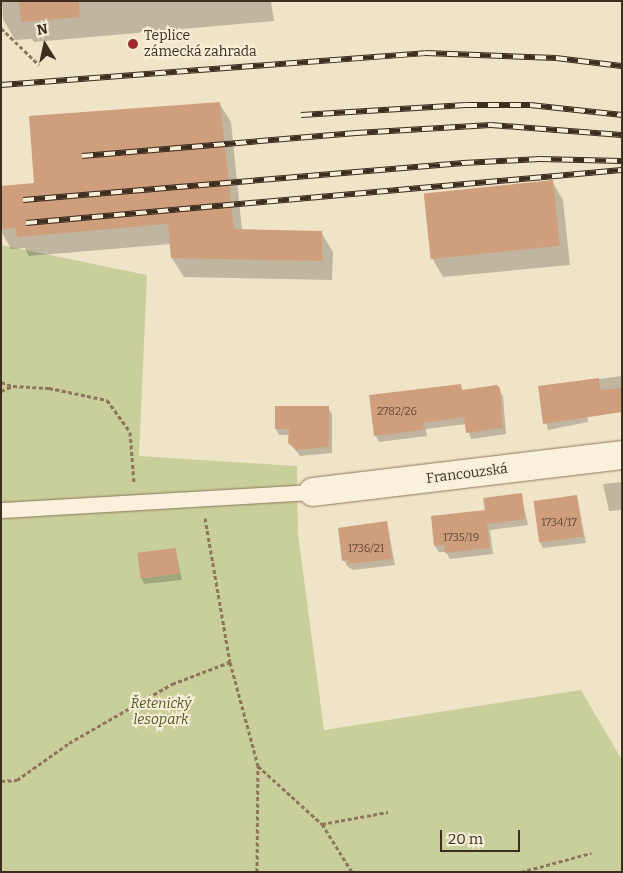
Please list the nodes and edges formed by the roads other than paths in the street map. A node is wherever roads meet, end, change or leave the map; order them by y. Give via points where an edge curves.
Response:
1 (622, 456) edge
2 (313, 492) joint
3 (1, 510) edge

1 - 2 street, Francouzská
2 - 3 lane

